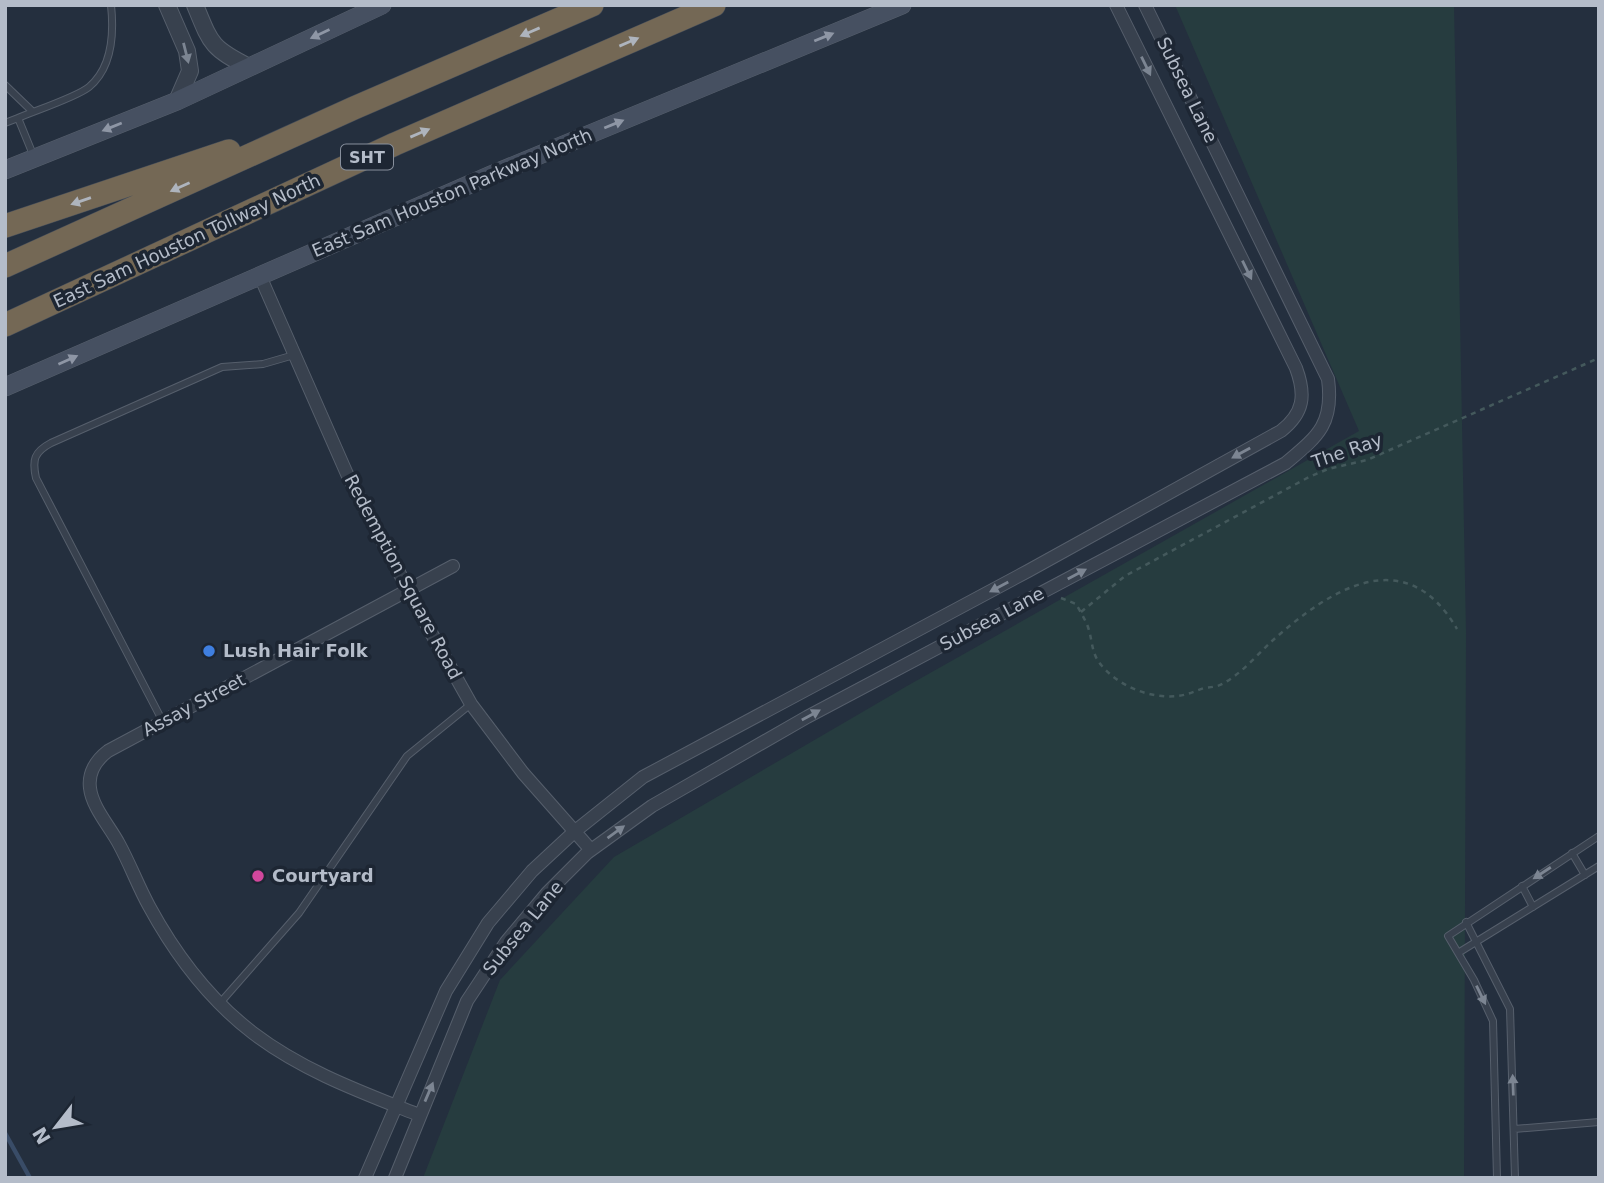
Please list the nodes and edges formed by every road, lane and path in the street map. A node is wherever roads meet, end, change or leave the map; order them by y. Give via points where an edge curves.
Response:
1 (111, 5) edge
2 (167, 5) edge
3 (195, 5) edge
4 (382, 5) edge
5 (592, 5) edge
6 (714, 5) edge
7 (902, 5) edge
8 (1116, 5) edge
9 (1145, 5) edge
10 (249, 67) junction
11 (5, 85) edge
12 (177, 101) junction
13 (354, 108) junction
14 (33, 112) junction
15 (18, 118) junction
16 (5, 122) edge
17 (34, 159) junction
18 (5, 170) edge
19 (5, 226) edge
20 (5, 266) edge
21 (260, 276) junction
22 (12, 323) edge
23 (294, 355) junction
24 (1599, 358) edge
25 (5, 387) edge
26 (453, 566) dead end
27 (408, 590) junction
28 (1038, 594) junction
29 (1080, 612) junction
30 (1457, 629) dead end
31 (471, 705) junction
32 (163, 722) junction
33 (574, 832) junction
34 (1599, 836) edge
35 (591, 850) junction
36 (1572, 853) junction
37 (1599, 866) edge
38 (1584, 875) junction
39 (1521, 886) junction
40 (1534, 907) junction
41 (1466, 922) junction
42 (1478, 942) junction
43 (1458, 953) junction
44 (220, 1003) junction
45 (395, 1106) junction
46 (419, 1115) junction
47 (1599, 1122) edge
48 (1496, 1125) junction
49 (1514, 1127) junction
50 (365, 1178) edge
51 (395, 1178) edge
52 (1497, 1178) edge
53 (1515, 1178) edge

1 - 14 lane via 113,43 102,72 88,88
2 -> 12 street via 187,51 190,71
3 - 10 street via 220,52
4 -> 10 main road
5 -> 13 highway
22 -> 6 highway, East Sam Houston Tollway North / SHT via 382,150
21 -> 7 main road, East Sam Houston Parkway North
8 -> 33 street, Subsea Lane via 1296,368 1303,394 1294,422 643,777
28 -> 9 street, Subsea Lane via 1286,463 1316,438 1331,396 1320,359
10 - 12 main road
11 - 14 lane
12 -> 17 main road
13 -> 19 highway
13 -> 20 highway
14 - 15 lane
15 - 16 lane
15 - 17 lane
17 - 18 main road
21 - 23 street, Redemption Square Road
25 -> 21 main road, East Sam Houston Parkway North
23 - 27 street, Redemption Square Road
23 - 32 lane via 262,364 222,367 51,443 34,458 36,478
24 - 29 path, The Ray via 1367,460 1309,477 1125,576
26 - 27 street, Assay Street
27 - 31 street, Redemption Square Road
27 - 32 street, Assay Street
28 - 29 path via 1068,599
35 -> 28 street, Subsea Lane via 664,799 807,717
29 - 30 path via 1099,664 1132,688 1161,696 1226,683 1311,610 1362,583 1399,582 1423,591
31 - 33 street, Redemption Square Road
31 - 44 lane via 407,756 299,913
32 - 44 street, Assay Street via 102,755 92,771 91,794 149,907
33 - 35 street, Redemption Square Road
33 - 45 street, Subsea Lane via 488,923 446,991
34 - 36 lane
46 -> 35 street, Subsea Lane via 467,1001 506,942
36 - 38 lane
36 -> 39 lane
37 - 38 lane
38 - 40 lane
39 - 40 lane
39 - 41 lane
40 - 42 lane
41 - 42 lane
41 - 43 lane via 1448,936
42 - 43 lane
49 -> 42 lane via 1510,1009
43 -> 48 lane via 1493,1020
44 - 45 street via 292,1060
45 - 46 street
45 - 50 street, Subsea Lane
46 - 51 street, Subsea Lane
47 - 49 lane
48 - 49 lane
48 - 52 lane
49 - 53 lane

